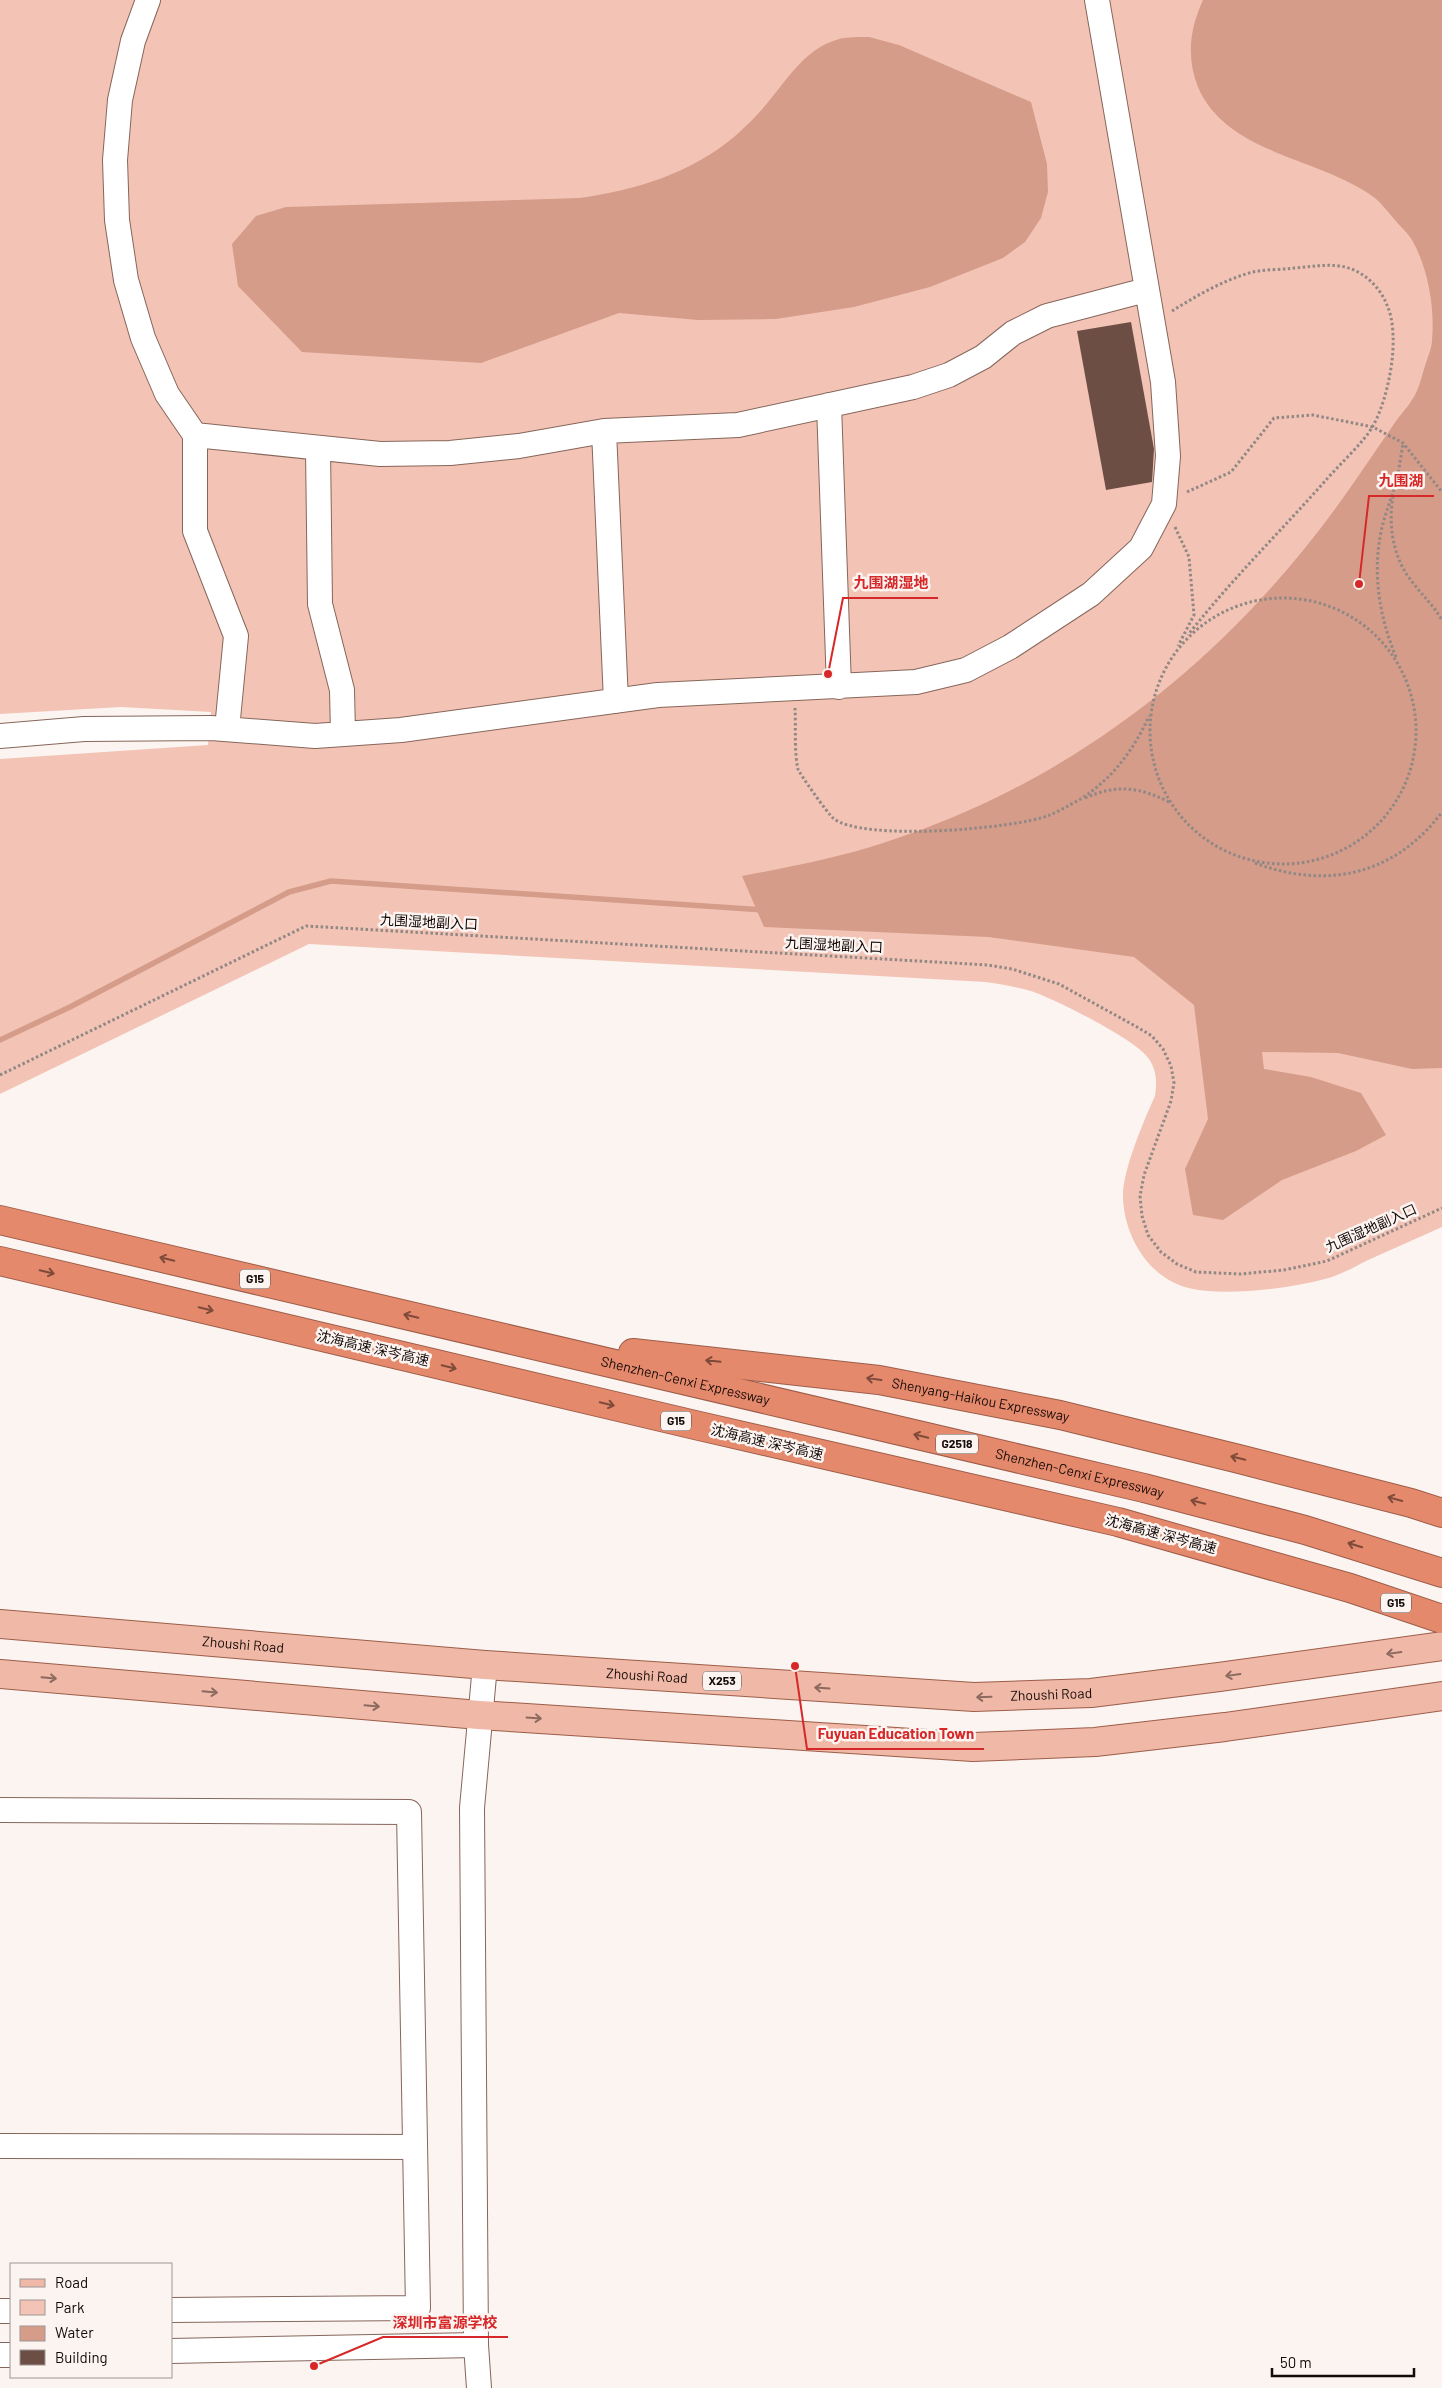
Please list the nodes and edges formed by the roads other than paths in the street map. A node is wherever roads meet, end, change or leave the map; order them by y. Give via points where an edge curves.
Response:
1 (148, 0) edge
2 (1097, 0) edge
3 (1146, 290) junction
4 (829, 405) junction
5 (604, 431) junction
6 (194, 435) junction
7 (318, 449) junction
8 (839, 687) junction
9 (616, 701) junction
10 (227, 729) junction
11 (343, 734) junction
12 (0, 736) edge
13 (0, 1220) edge
14 (0, 1261) edge
15 (509, 1339) junction
16 (1442, 1513) edge
17 (1442, 1573) edge
18 (1442, 1618) edge
19 (0, 1624) edge
20 (1442, 1646) edge
21 (485, 1665) junction
22 (0, 1674) edge
23 (1442, 1696) edge
24 (479, 1714) junction
25 (0, 1810) edge
26 (0, 2146) edge
27 (415, 2147) junction
28 (172, 2310) edge
29 (476, 2344) junction
30 (172, 2351) edge
31 (479, 2388) edge

1 - 6 street via 133,41 120,100 114,160 117,220 126,280 143,338 167,394
2 - 3 street
3 - 4 street via 1047,316 1013,333 982,357 949,374 913,386
3 - 8 street via 1163,382 1168,456 1164,504 1141,548 1091,594 1010,648 966,670 916,682
4 - 5 street via 738,425
4 - 8 street
5 - 7 street via 519,446 450,453 380,454
5 - 9 street
6 - 7 street
6 - 10 street via 195,531 236,636
7 - 11 street via 320,604 342,690
8 - 9 street via 658,695
9 - 11 street via 401,730
10 - 11 street via 315,736
10 - 12 street via 84,729
15 -> 13 highway, G15
14 -> 18 highway, 沈海高速 深岑高速 / G15 via 1118,1522 1350,1588
16 -> 15 highway, Shenyang-Haikou Expressway / G15 via 1060,1415 879,1380
17 -> 15 highway, Shenzhen-Cenxi Expressway / G2518 via 1207,1504
19 - 21 main road, Zhoushi Road / X253
20 -> 21 main road, Zhoushi Road / X253 via 1091,1693 974,1698
21 - 24 street
22 -> 24 main road
24 -> 23 main road via 973,1747 1094,1742
24 - 29 street via 472,1824
25 - 27 street via 409,1812
26 - 27 street
27 - 28 street via 418,2308
29 - 30 street
29 - 31 street

